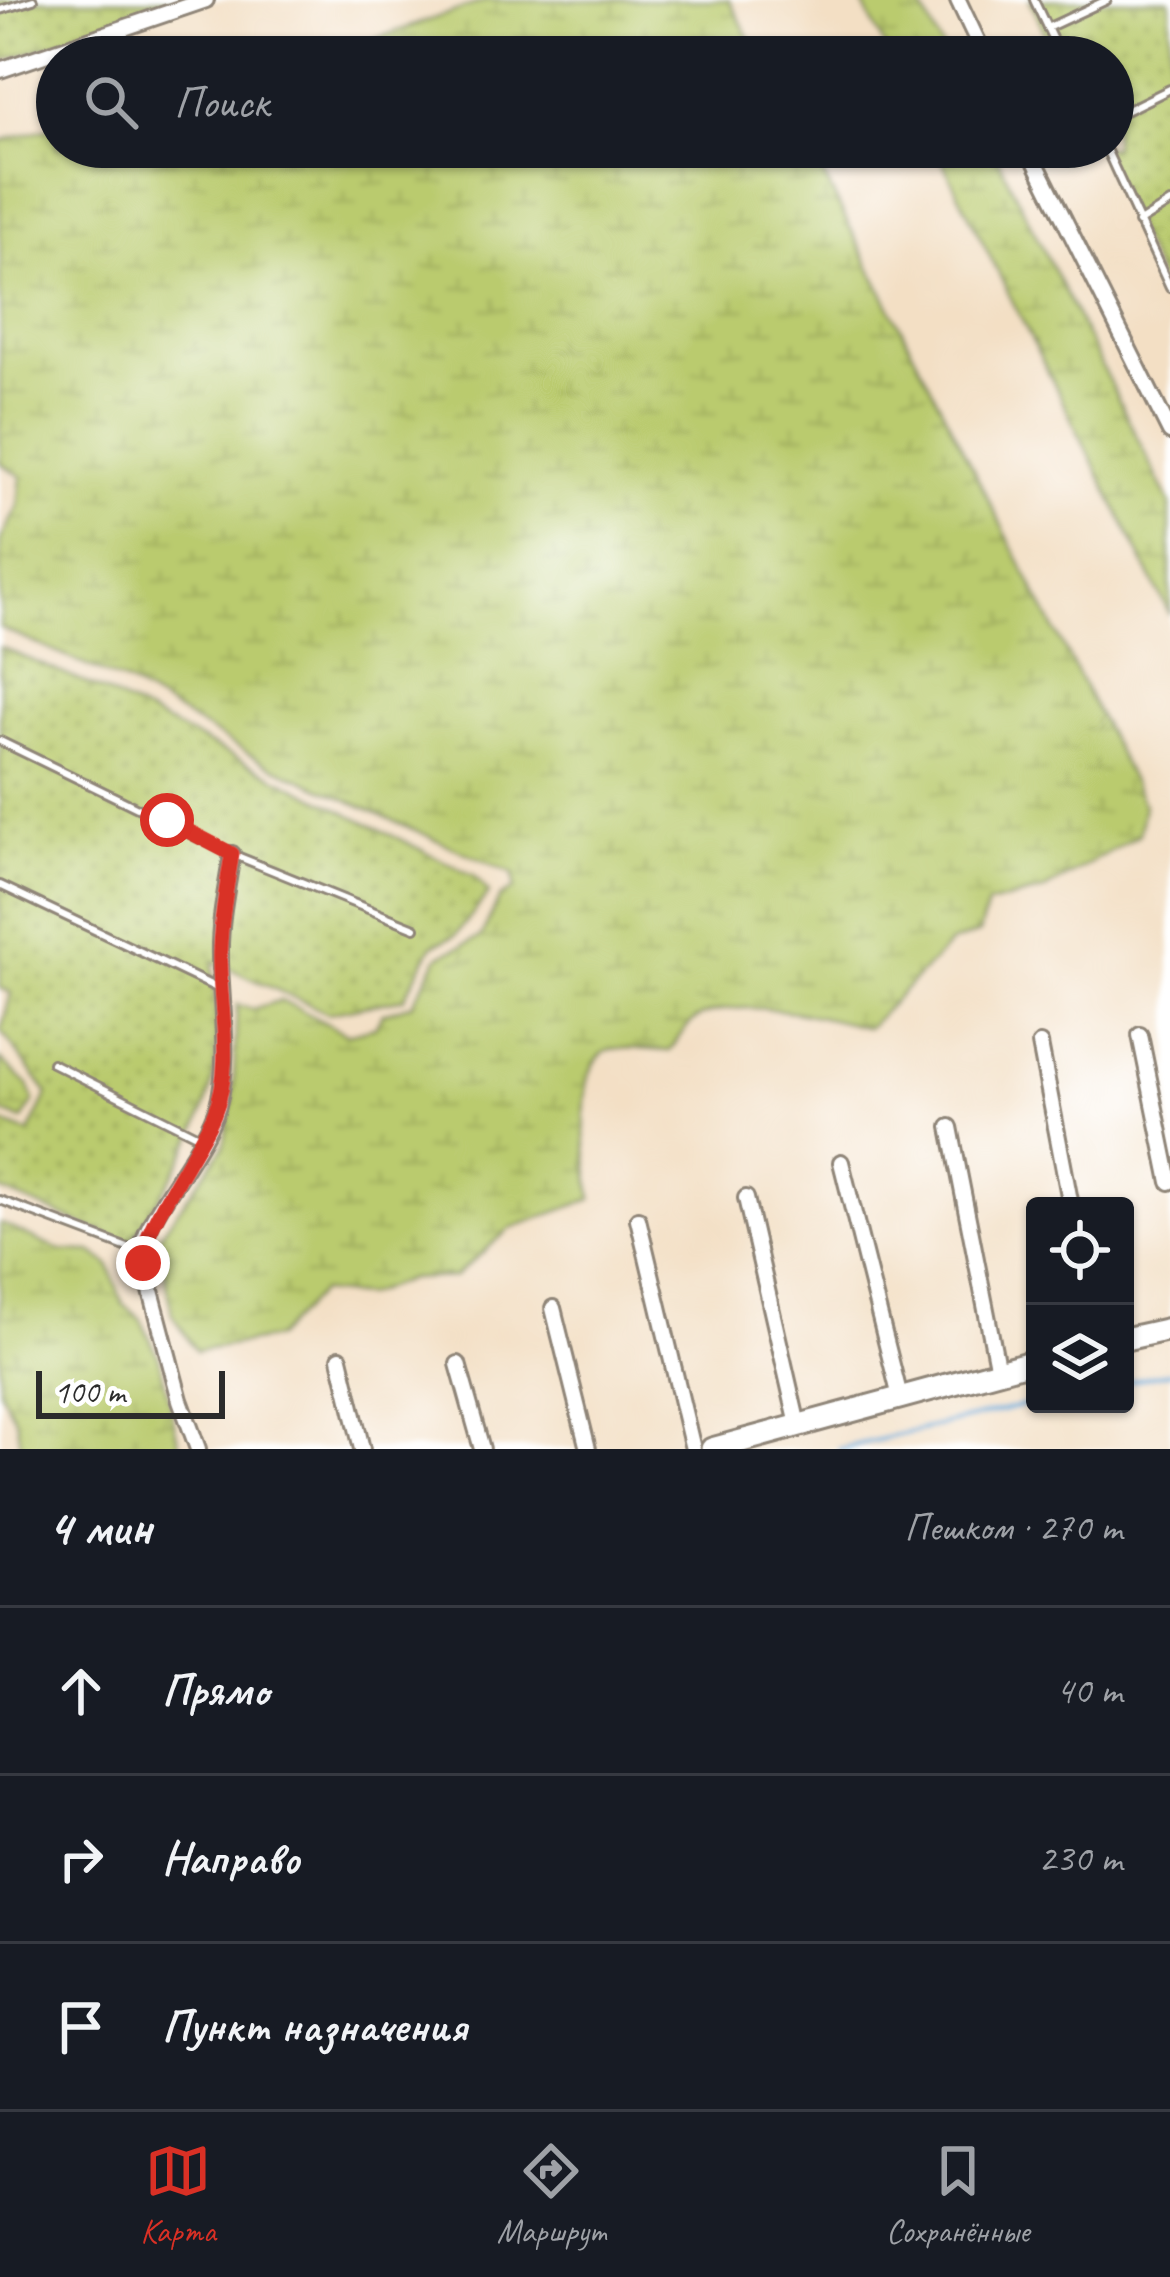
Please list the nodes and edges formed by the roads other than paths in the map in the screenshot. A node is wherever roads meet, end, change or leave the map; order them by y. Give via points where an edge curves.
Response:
1 (33, 0) edge
2 (206, 0) edge
3 (958, 0) edge
4 (1034, 0) edge
5 (1106, 0) edge
6 (0, 10) edge
7 (1047, 28) junction
8 (100, 36) edge
9 (976, 36) edge
10 (1051, 36) edge
11 (36, 58) edge
12 (0, 70) edge
13 (1170, 89) edge
14 (1134, 107) edge
15 (1038, 168) edge
16 (1114, 168) edge
17 (1170, 203) edge
18 (1138, 223) junction
19 (1170, 288) edge
20 (1170, 432) edge
21 (0, 741) edge
22 (232, 854) junction
23 (0, 885) edge
24 (415, 928) dead end
25 (221, 990) junction
26 (1140, 1035) dead end
27 (1040, 1044) dead end
28 (52, 1063) dead end
29 (950, 1127) dead end
30 (203, 1138) junction
31 (841, 1162) dead end
32 (1170, 1182) edge
33 (1069, 1197) edge
34 (746, 1198) dead end
35 (0, 1200) edge
36 (638, 1220) dead end
37 (141, 1253) junction
38 (554, 1308) dead end
39 (1170, 1329) edge
40 (1134, 1337) edge
41 (340, 1358) dead end
42 (1026, 1363) edge
43 (458, 1364) dead end
44 (998, 1371) junction
45 (900, 1396) junction
46 (798, 1425) junction
47 (198, 1449) edge
48 (362, 1449) edge
49 (482, 1449) edge
50 (588, 1449) edge
51 (693, 1449) edge
52 (712, 1449) edge

1 - 6 lane
2 - 8 street
3 - 9 street
4 - 7 lane
5 - 7 lane
7 - 10 lane
11 - 12 street
13 - 14 lane
15 - 20 street
16 - 18 lane
17 - 18 lane
18 - 19 lane
21 - 22 lane
22 - 24 lane
22 - 25 street
23 - 25 lane
25 - 30 street via 224,1074
26 - 32 street
27 - 33 street
28 - 30 lane
29 - 44 street
30 - 37 street
31 - 45 street
34 - 46 street
35 - 37 lane
36 - 51 street
37 - 47 street
38 - 50 street
39 - 40 main road
41 - 48 street
42 - 44 main road
43 - 49 street
44 - 45 main road
45 - 46 main road
46 - 52 main road

